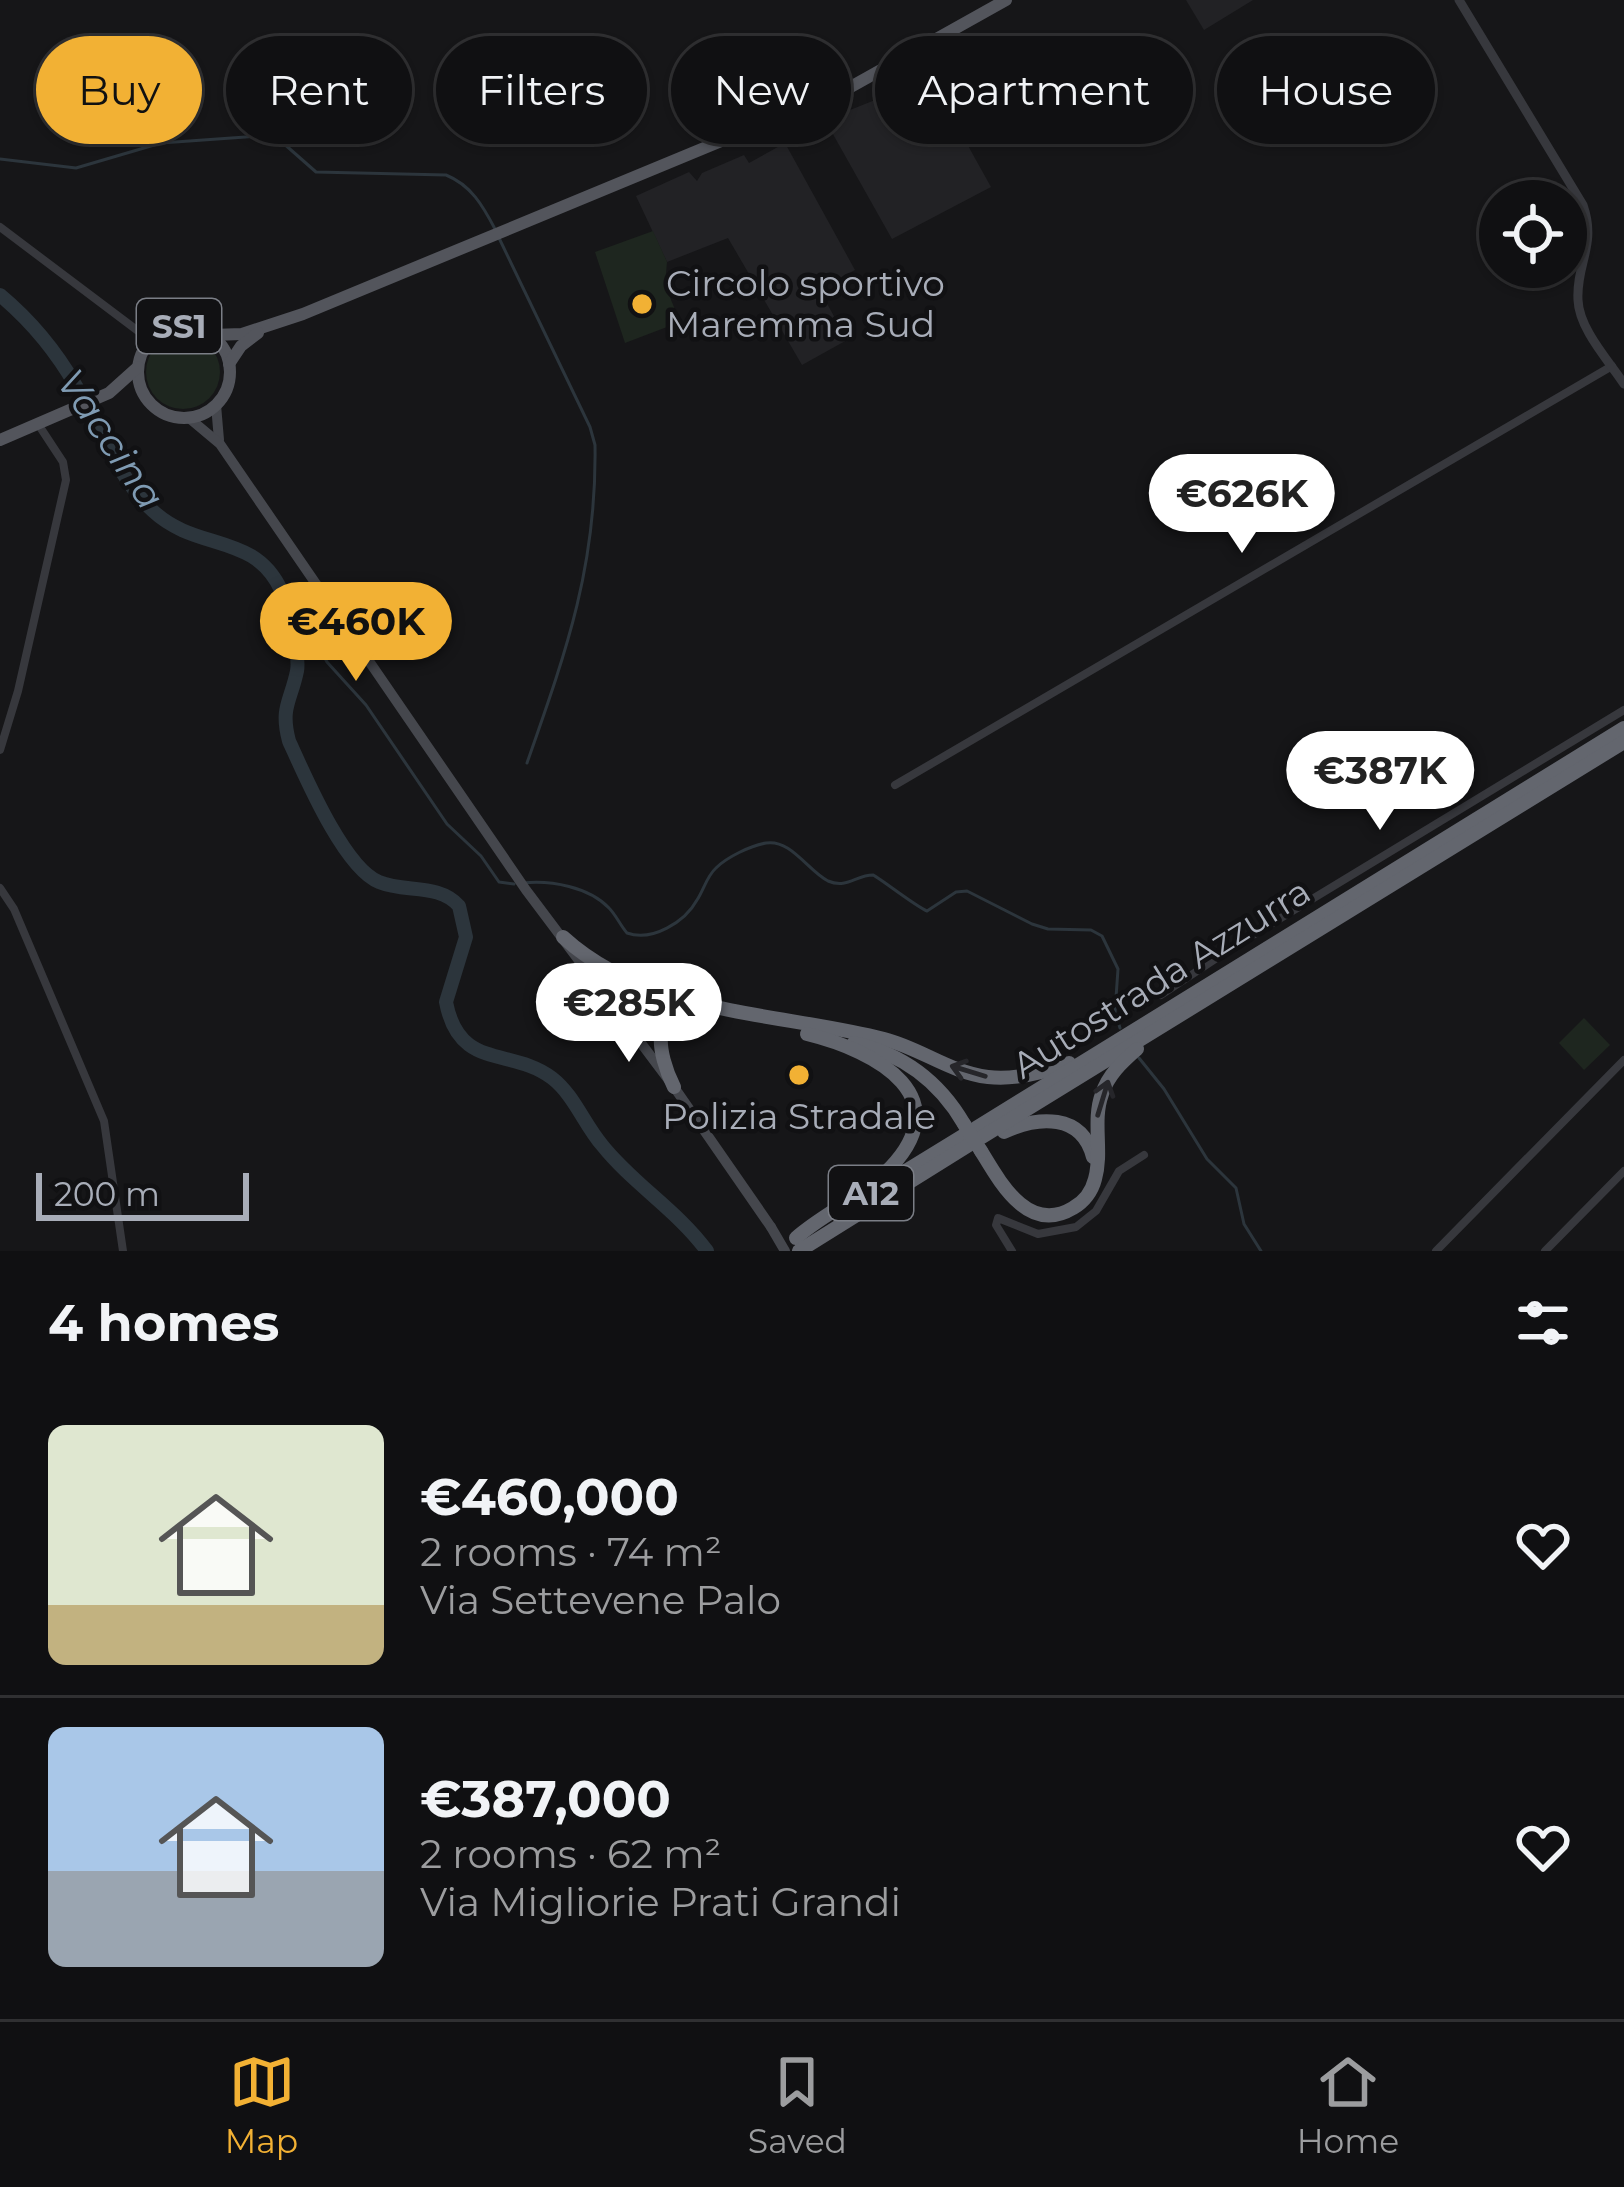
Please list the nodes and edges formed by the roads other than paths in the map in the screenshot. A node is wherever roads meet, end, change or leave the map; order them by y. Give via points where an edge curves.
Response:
1 (1006, 0) edge
2 (1459, 0) edge
3 (0, 227) edge
4 (269, 326) junction
5 (212, 335) junction
6 (150, 340) junction
7 (229, 364) junction
8 (1612, 366) junction
9 (138, 368) junction
10 (1624, 384) edge
11 (109, 393) junction
12 (150, 403) junction
13 (216, 405) junction
14 (189, 418) junction
15 (38, 424) junction
16 (0, 440) edge
17 (220, 443) junction
18 (1624, 710) edge
19 (1624, 728) edge
20 (1624, 742) edge
21 (0, 750) edge
22 (895, 784) dead end
23 (0, 888) edge
24 (563, 938) junction
25 (1211, 988) junction
26 (650, 989) junction
27 (1161, 995) dead end
28 (692, 1007) junction
29 (621, 1016) junction
30 (842, 1032) junction
31 (825, 1038) junction
32 (1128, 1041) junction
33 (1624, 1060) edge
34 (674, 1087) junction
35 (976, 1139) junction
36 (1144, 1154) dead end
37 (1624, 1171) edge
38 (793, 1247) edge
39 (123, 1251) edge
40 (776, 1251) edge
41 (1012, 1251) edge
42 (1436, 1251) edge
43 (1545, 1251) edge

1 - 4 main road, SS1 via 857,84
2 - 8 street via 1583,205 1590,237 1578,302
3 - 6 street
4 - 5 main road, SS1
4 - 7 main road, SS1
5 - 6 main road, SS1 via 173,327
5 - 7 main road, SS1
6 - 9 main road, SS1
7 - 13 main road, SS1
8 - 10 street
8 - 22 street
9 - 11 main road, SS1
9 - 12 main road, SS1
11 - 12 main road, SS1
11 - 15 main road, SS1
12 - 14 main road, SS1
13 - 14 main road, SS1
13 - 17 main road
14 - 17 main road
15 - 16 main road, SS1
15 - 21 street via 66,480
17 - 24 main road
18 - 27 street
19 - 25 highway, Autostrada Azzurra
20 - 25 highway, Autostrada Azzurra
23 - 39 street via 104,1121
24 - 26 highway via 593,963
24 - 29 main road
25 - 32 highway
25 - 32 highway via 1199,1009
26 - 29 highway via 632,995
26 - 30 highway
28 - 29 highway
28 - 31 highway
28 - 34 highway via 660,1033
29 - 34 main road
32 -> 30 highway via 997,1078
30 - 35 highway via 916,1064
31 - 35 highway via 911,1065
31 - 38 highway via 900,1077 916,1122 886,1172
32 - 35 highway, Autostrada Azzurra / A12
35 -> 32 highway via 1022,1207 1048,1215 1076,1207 1096,1177 1101,1096
33 - 42 street
34 - 38 main road, bridge
35 - 35 highway via 1057,1121 1088,1142 1093,1174 1074,1203 1043,1210 1018,1199
35 - 38 highway, Autostrada Azzurra / A12
35 - 38 highway, Autostrada Azzurra / A12
36 - 41 street via 1119,1171 1076,1228 1039,1234 998,1218
37 - 43 street
38 - 40 highway, Autostrada Azzurra / A12

